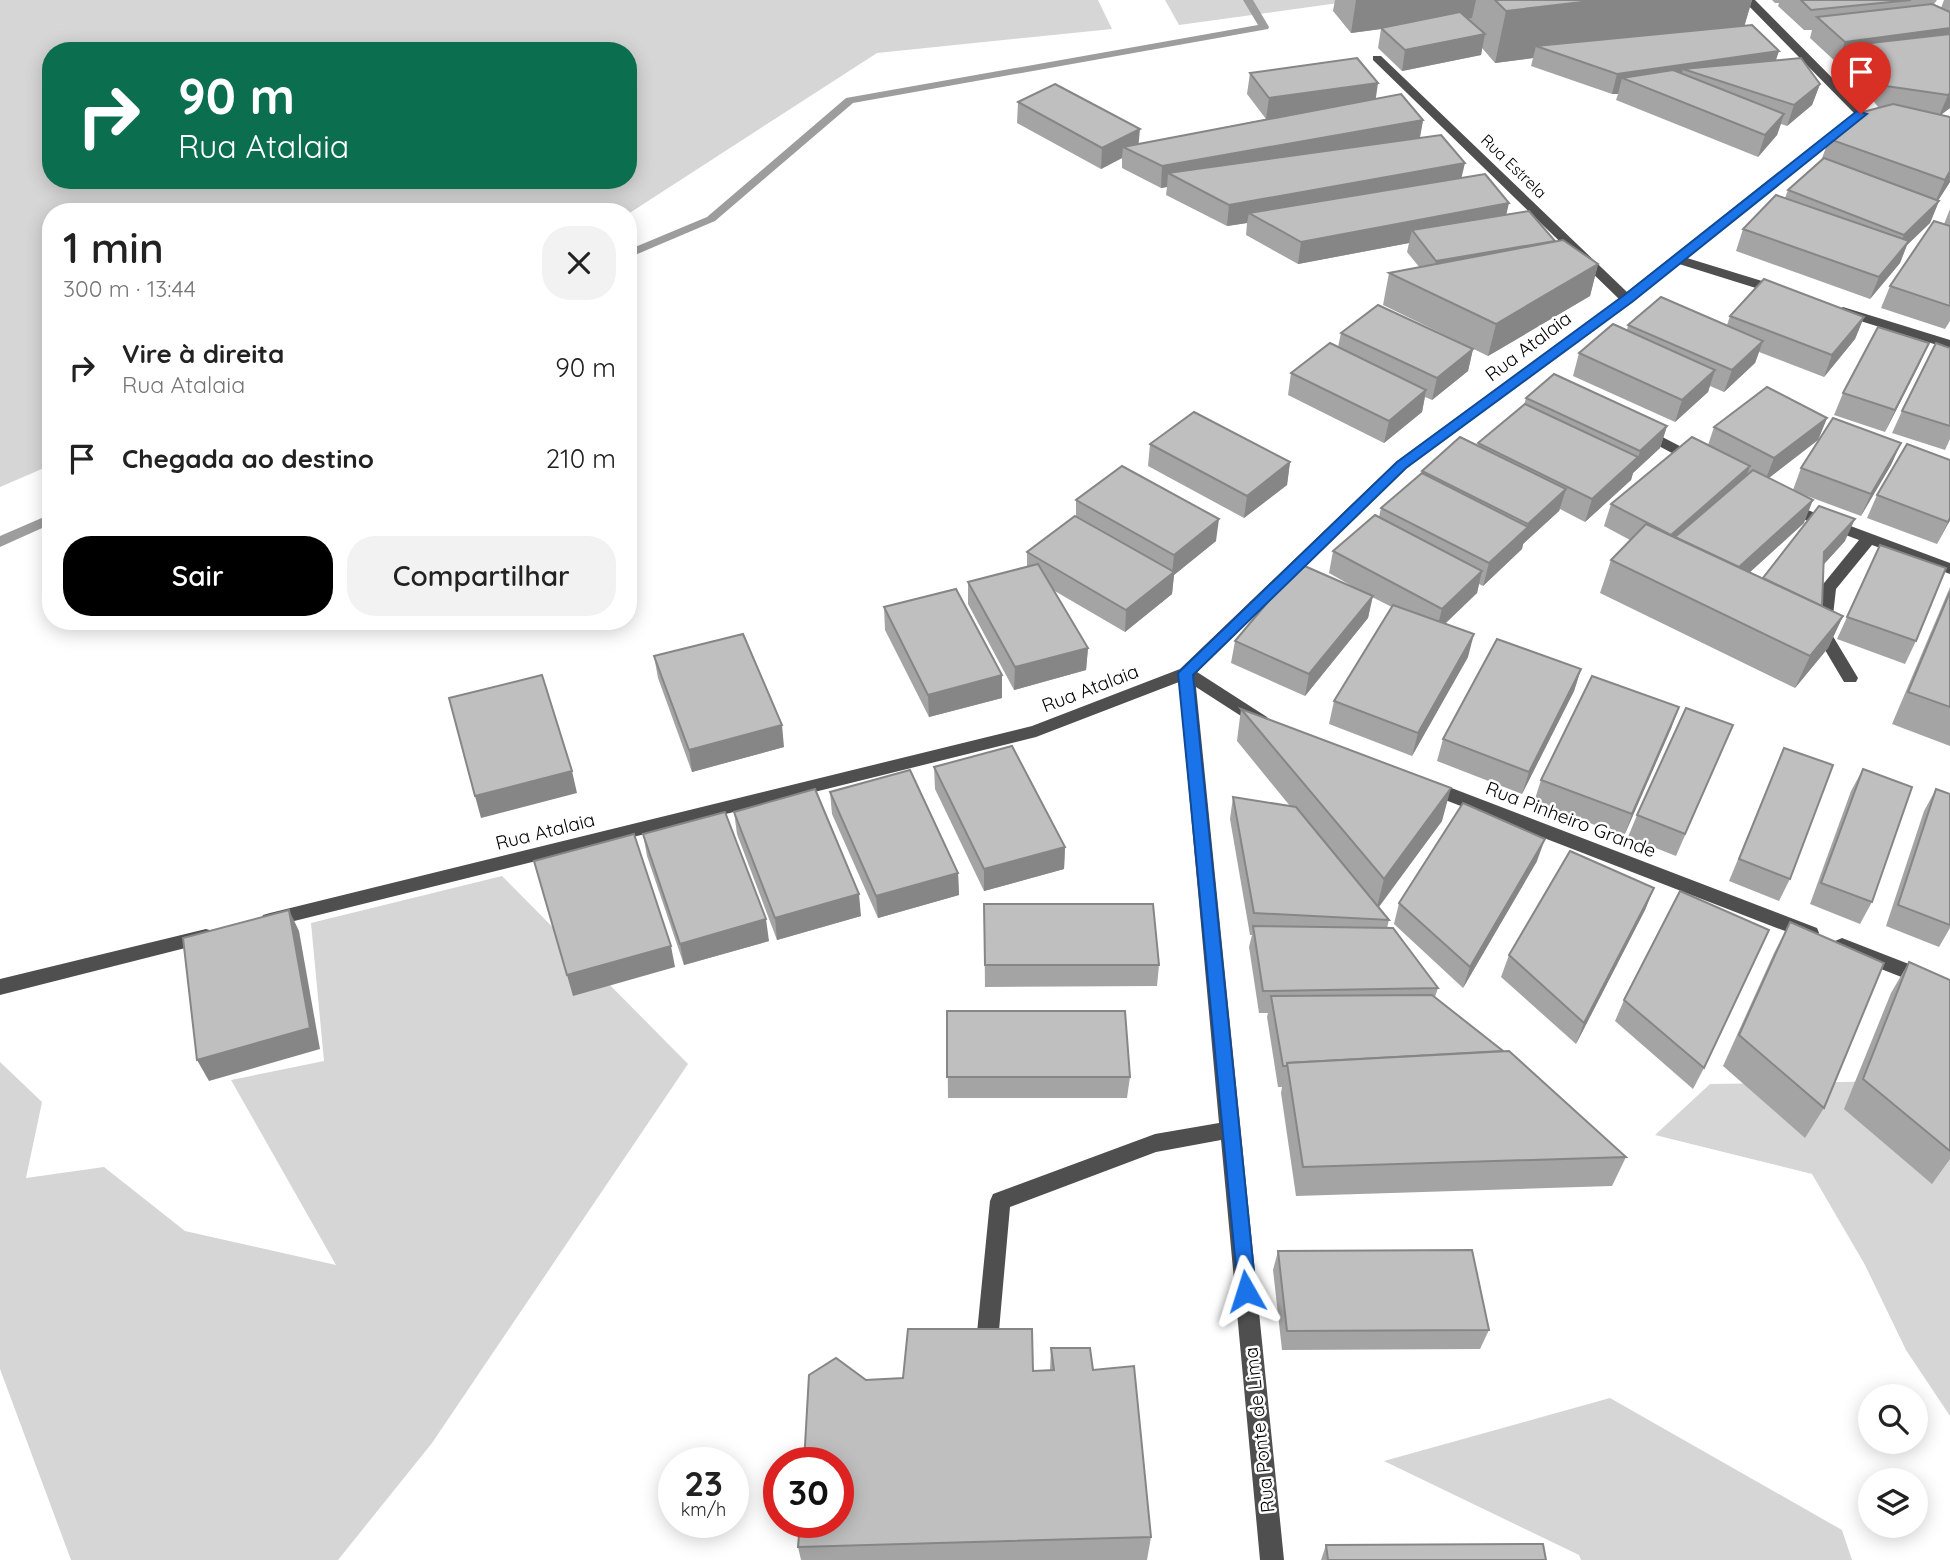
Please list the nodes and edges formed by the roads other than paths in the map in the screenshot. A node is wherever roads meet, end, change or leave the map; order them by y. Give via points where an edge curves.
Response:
1 (1749, 0) edge
2 (1377, 58) dead end
3 (1428, 107) junction
4 (1404, 108) edge
5 (1676, 259) junction
6 (1794, 296) edge
7 (1627, 299) junction
8 (1833, 308) edge
9 (1950, 345) edge
10 (1624, 422) edge
11 (1707, 466) edge
12 (1766, 497) edge
13 (1870, 538) junction
14 (1950, 569) edge
15 (1186, 673) junction
16 (1850, 678) dead end
17 (1278, 727) edge
18 (1407, 777) edge
19 (256, 924) edge
20 (229, 930) edge
21 (0, 987) edge
22 (1950, 988) edge
23 (1230, 1130) junction
24 (986, 1357) edge
25 (1272, 1560) edge

1 - 5 street, Rua Atalaia via 1868,115
2 - 3 street, Rua Estrela
3 - 4 street
3 - 7 street, Rua Estrela
5 - 6 street
5 - 7 street, Rua Atalaia
7 - 15 street, Rua Atalaia via 1535,375 1401,465
8 - 9 street
10 - 11 street
12 - 13 street
13 - 14 street
13 - 16 street via 1828,589 1823,633
15 - 17 street via 1252,717
15 - 19 street, Rua Atalaia via 1036,731
15 - 23 street, Rua Ponte de Lima
18 - 22 street, Rua Pinheiro Grande
20 - 21 street
23 - 24 street via 1155,1143 1000,1201
23 - 25 street, Rua Ponte de Lima

